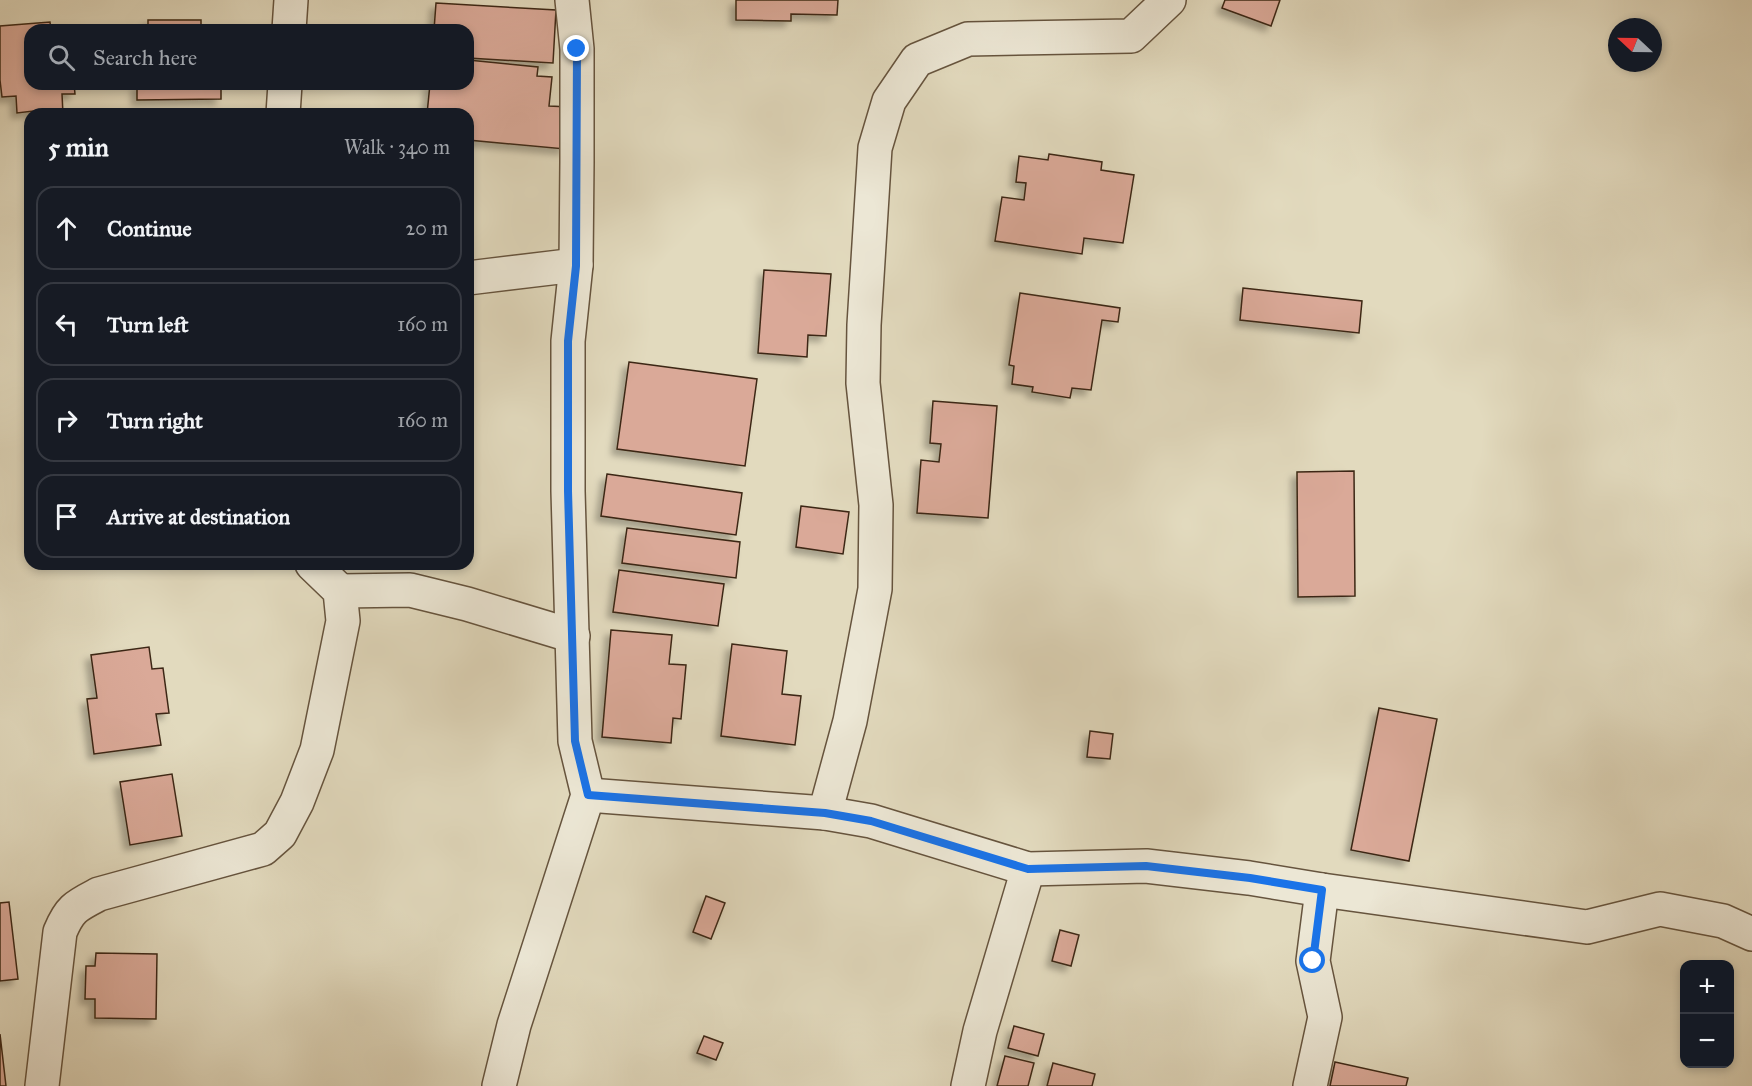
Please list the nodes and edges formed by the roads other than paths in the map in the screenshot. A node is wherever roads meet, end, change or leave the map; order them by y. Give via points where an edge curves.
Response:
1 (291, 0) edge
2 (572, 0) edge
3 (1169, 0) edge
4 (289, 24) edge
5 (285, 90) edge
6 (283, 108) edge
7 (576, 266) junction
8 (474, 277) edge
9 (318, 570) edge
10 (340, 591) junction
11 (573, 636) junction
12 (588, 795) junction
13 (825, 813) junction
14 (1028, 869) junction
15 (1322, 890) junction
16 (1752, 934) edge
17 (42, 1086) edge
18 (499, 1086) edge
19 (968, 1086) edge
20 (1310, 1086) edge

1 - 4 street
2 - 7 street via 577,49
3 - 13 street via 1131,36 968,39 917,60 889,101 875,148 864,326 863,384 876,505 875,589 850,721
5 - 6 street
7 - 8 street
7 - 11 street via 568,341
9 - 10 street
10 - 11 street via 410,590
10 - 17 street via 343,621 317,750 280,834 263,849 99,894 67,914 60,932
11 - 12 street via 575,741
12 - 13 street
12 - 18 street via 514,1025
13 - 14 street via 871,821
14 - 15 street via 1146,866
14 - 19 street via 980,1031
15 - 16 street via 1587,927 1660,909 1723,921
15 - 20 street via 1313,961 1325,1017

